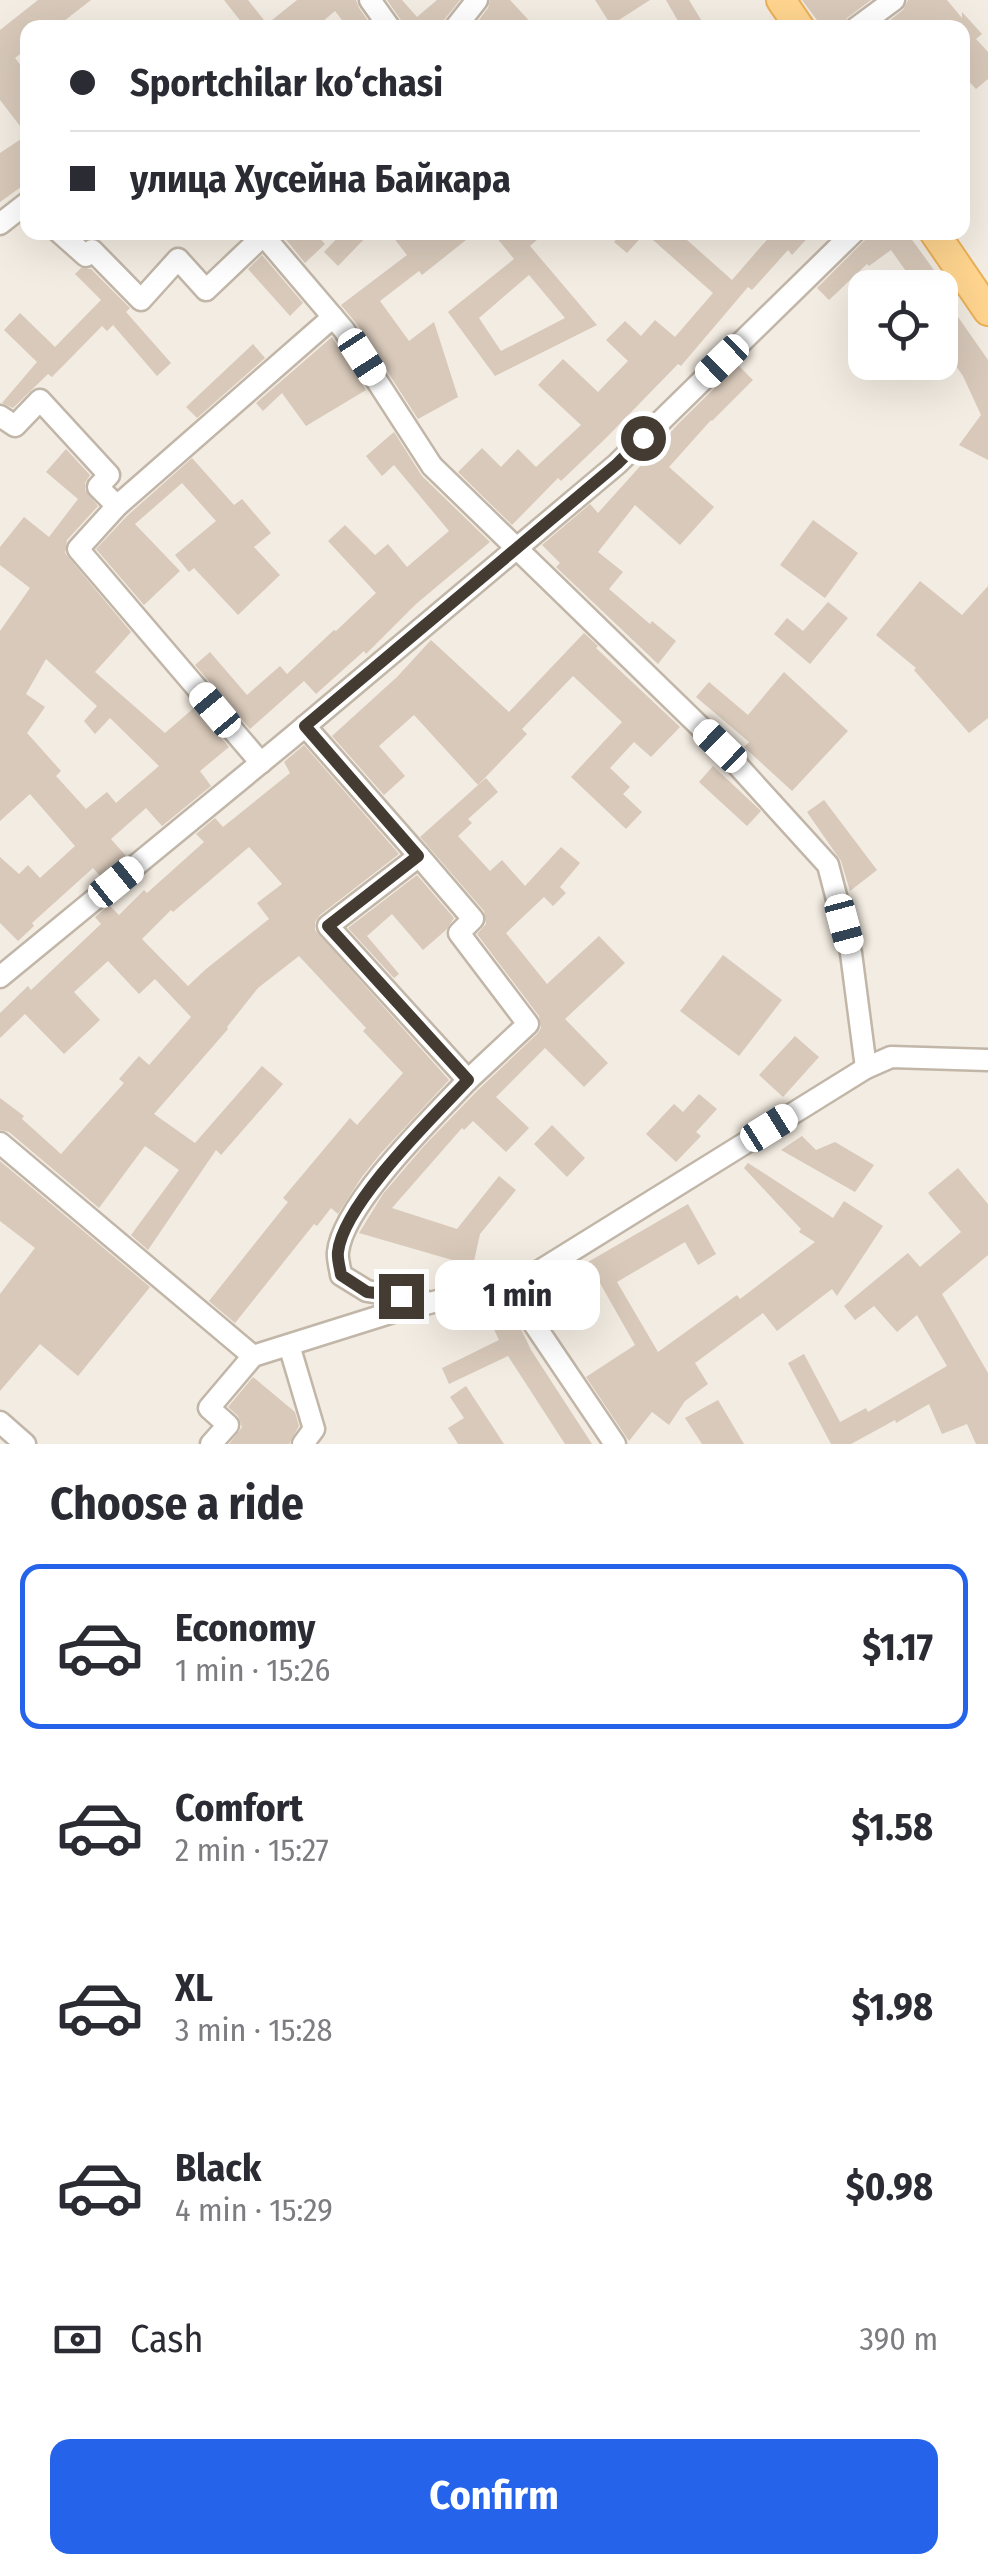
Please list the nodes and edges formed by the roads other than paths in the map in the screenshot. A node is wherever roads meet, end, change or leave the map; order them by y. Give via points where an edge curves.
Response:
1 (477, 0) edge
2 (894, 0) edge
3 (461, 20) edge
4 (867, 20) edge
5 (20, 208) edge
6 (0, 224) edge
7 (68, 240) edge
8 (259, 240) edge
9 (270, 240) edge
10 (846, 240) edge
11 (939, 240) edge
12 (988, 312) edge
13 (333, 317) junction
14 (0, 416) edge
15 (121, 502) junction
16 (516, 548) junction
17 (305, 726) junction
18 (261, 763) junction
19 (418, 856) junction
20 (0, 977) edge
21 (988, 1060) edge
22 (866, 1068) junction
23 (468, 1080) junction
24 (0, 1143) edge
25 (506, 1284) junction
26 (435, 1301) junction
27 (289, 1344) junction
28 (254, 1356) junction
29 (0, 1422) edge
30 (25, 1444) edge
31 (211, 1444) edge
32 (303, 1444) edge
33 (615, 1444) edge

1 - 3 street
2 - 4 street
5 - 6 street
7 - 8 street via 86,256 92,250 140,300 178,259 206,290
9 - 13 street
10 - 16 street via 617,464
11 - 12 main road
13 - 15 street
13 - 16 street via 432,466
14 - 15 street via 15,426 40,400 109,474 98,487
15 - 18 street via 78,549
16 - 17 street
16 - 22 street via 720,746 828,865 852,954
17 - 18 street
17 - 19 street
18 - 20 street
19 - 23 street via 473,919 459,933 528,1024
19 - 23 street via 328,926
21 - 22 street via 891,1057
22 - 25 street via 528,1278
23 - 26 street via 392,1161 350,1218 338,1252 341,1275 367,1292
24 - 28 street
25 - 26 street
25 - 33 street
26 - 27 street
27 - 28 street
27 - 32 street via 314,1429
28 - 31 street via 209,1408 228,1425
29 - 30 street

